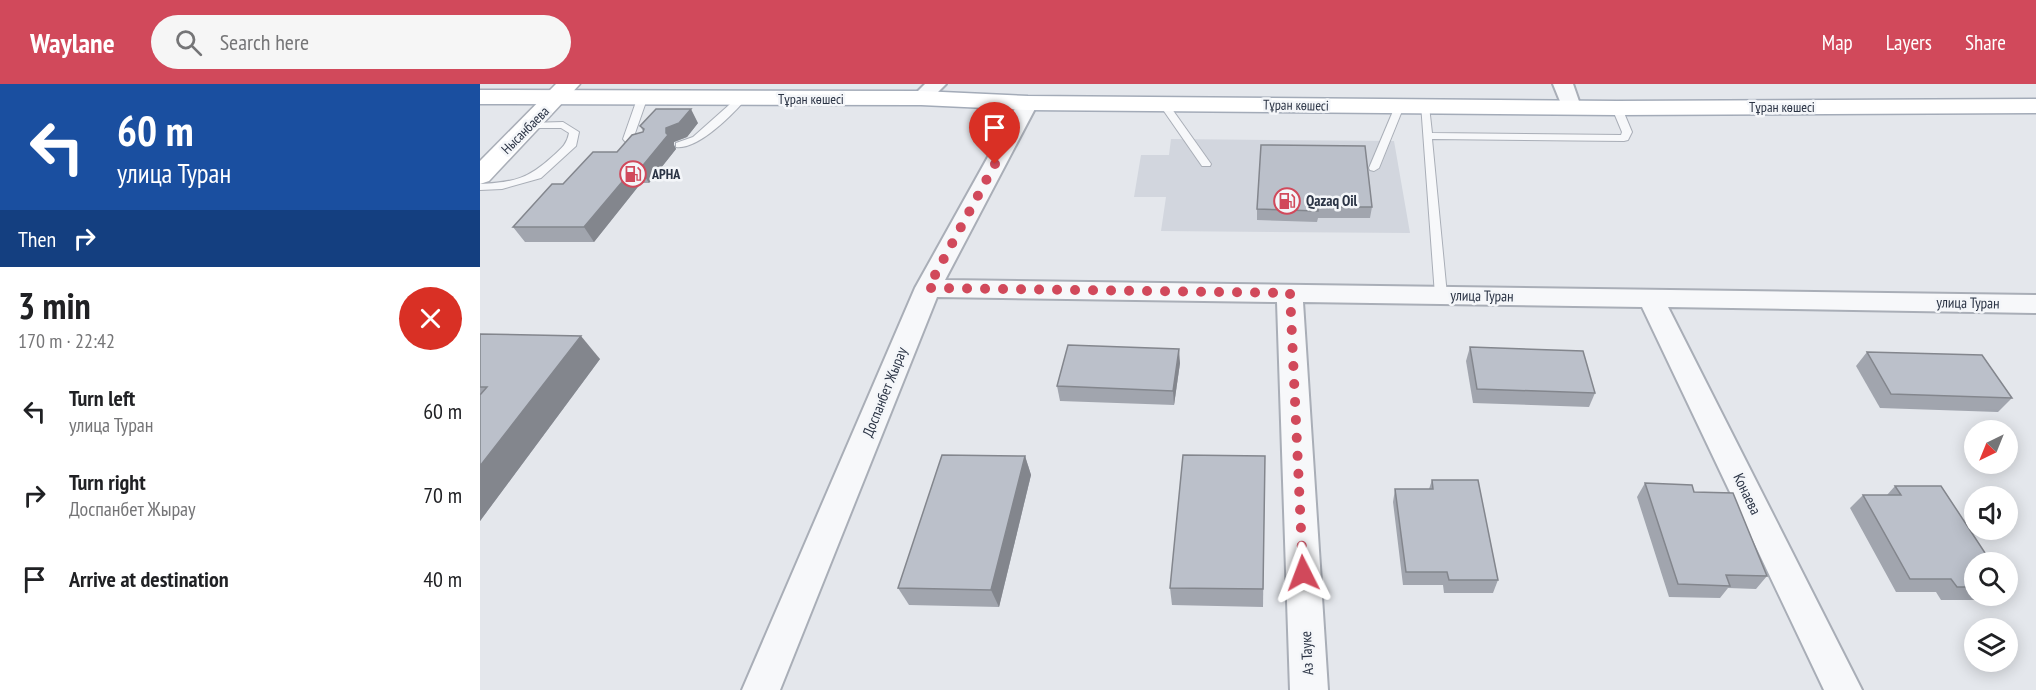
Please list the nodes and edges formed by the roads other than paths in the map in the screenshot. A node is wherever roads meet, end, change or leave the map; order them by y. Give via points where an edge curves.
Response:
1 (1563, 84) edge
2 (563, 91) edge
3 (928, 91) edge
4 (480, 96) edge
5 (642, 99) junction
6 (741, 99) junction
7 (1028, 103) junction
8 (1164, 104) junction
9 (2036, 105) edge
10 (1399, 106) junction
11 (1424, 106) junction
12 (1570, 107) junction
13 (1617, 108) junction
14 (531, 124) junction
15 (1427, 136) junction
16 (645, 144) edge
17 (680, 145) dead end
18 (1206, 164) dead end
19 (1374, 168) dead end
20 (480, 176) edge
21 (480, 188) edge
22 (928, 288) junction
23 (1290, 293) junction
24 (1441, 295) junction
25 (1651, 299) junction
26 (2032, 309) edge
27 (761, 690) edge
28 (1309, 690) edge
29 (1843, 690) edge

1 - 12 street
2 - 4 main road, Тұран көшесі
2 - 5 main road, Тұран көшесі
2 - 14 main road, Нысанбаева
3 - 6 main road, Тұран көшесі
3 - 7 main road, Тұран көшесі
5 - 6 main road, Тұран көшесі
5 - 16 lane via 628,139
6 - 17 lane via 697,139
7 - 8 main road, Тұран көшесі
7 - 22 street, Доспанбет Жырау
8 - 10 main road, Тұран көшесі
8 - 18 lane
9 - 13 main road, Тұран көшесі
10 - 11 main road, Тұран көшесі
10 - 19 lane
11 - 12 main road, Тұран көшесі
11 - 15 lane
12 - 13 main road, Тұран көшесі
13 - 15 lane via 1627,132 1624,138
14 - 20 main road, Нысанбаева
14 - 21 lane via 563,124 574,132 572,144 537,176
15 - 24 lane
22 - 23 street, улица Туран
22 - 27 street, Доспанбет Жырау
23 - 24 street, улица Туран
23 - 28 street, Аз Тауке
24 - 25 street, улица Туран
25 - 26 street, улица Туран
25 - 29 street, Конаева

